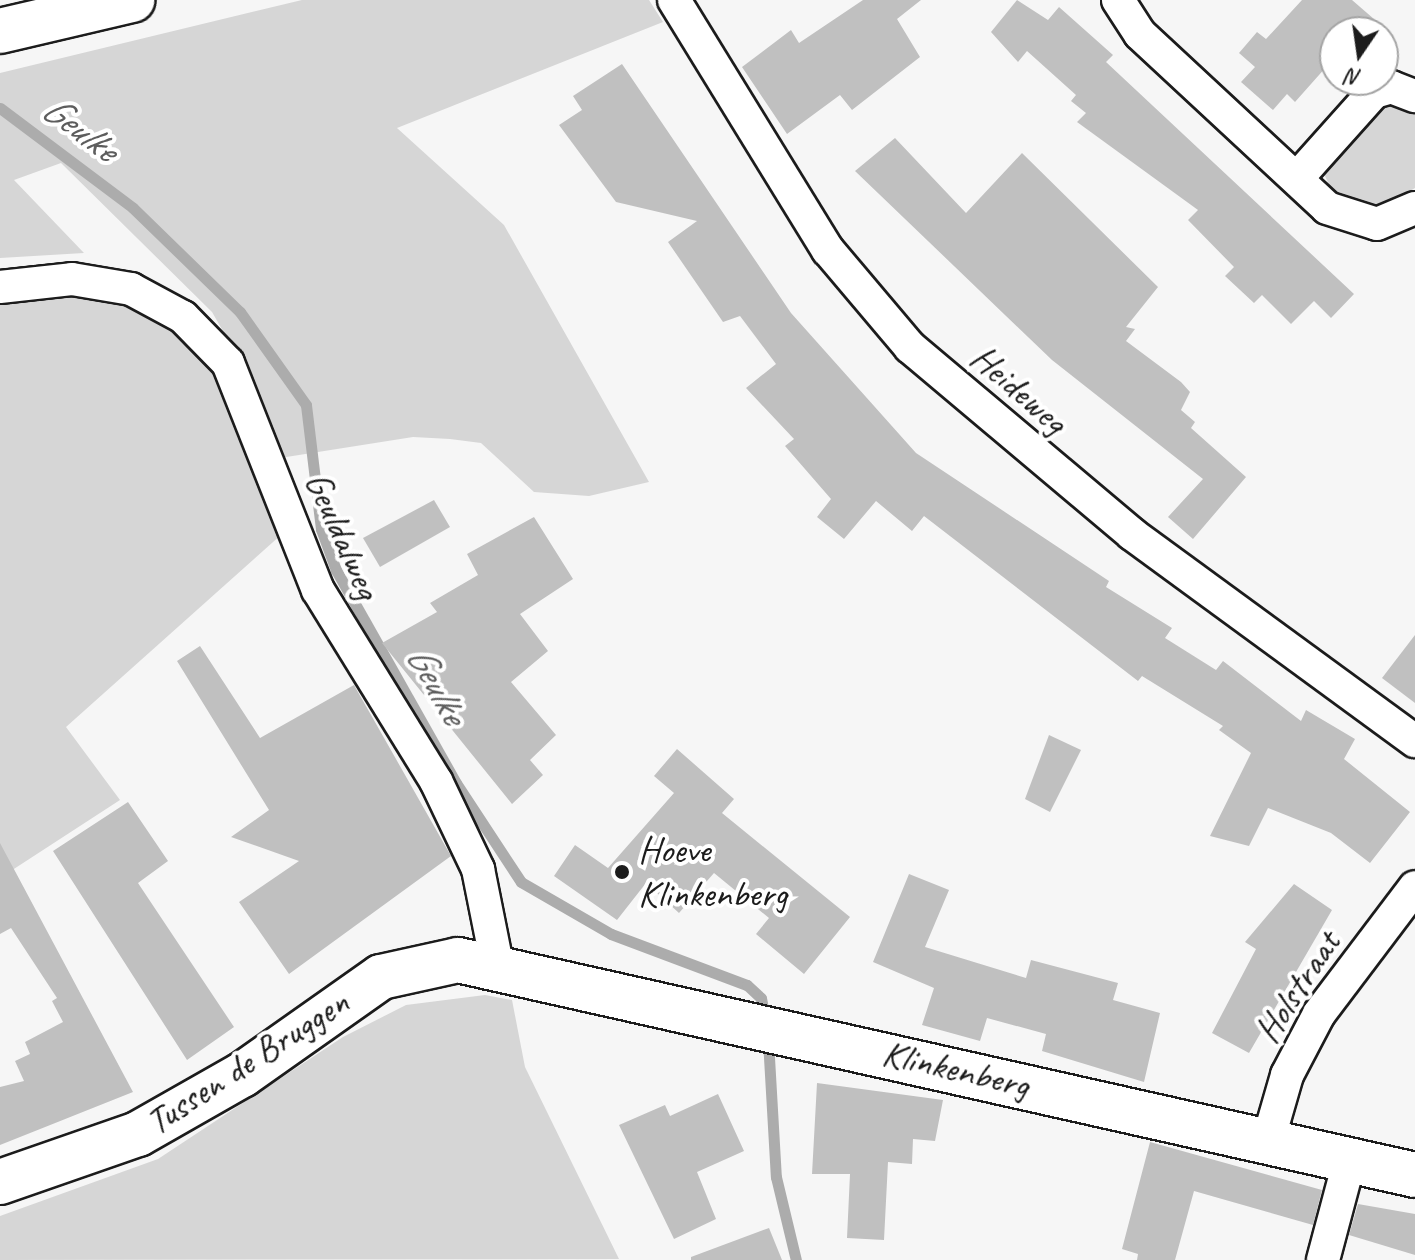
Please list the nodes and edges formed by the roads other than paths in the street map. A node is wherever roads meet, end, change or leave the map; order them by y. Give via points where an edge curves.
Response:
1 (132, 0) edge
2 (1118, 0) edge
3 (679, 7) edge
4 (6, 30) edge
5 (1415, 96) edge
6 (1299, 176) junction
7 (1415, 208) edge
8 (0, 287) edge
9 (1415, 741) edge
10 (1415, 887) edge
11 (497, 964) junction
12 (1268, 1141) junction
13 (1349, 1162) junction
14 (1415, 1175) edge
15 (0, 1182) edge
16 (1323, 1260) edge

1 - 4 main road
2 - 6 street via 1140,34
3 - 9 street, Heideweg via 828,250 910,347 1132,534
5 - 6 street via 1391,87 1374,92
6 - 7 street via 1349,221 1377,224
8 - 11 street, Geuldalweg via 72,279 131,289 183,317 228,363 318,590 436,781 478,869
10 - 12 street, Holstraat via 1319,1014 1287,1075
11 - 12 main road, Klinkenberg
11 - 15 main road, Tussen de Bruggen via 435,961 381,977 242,1075 138,1134
12 - 13 main road, Klinkenberg
13 - 14 main road, Klinkenberg
13 - 16 street

